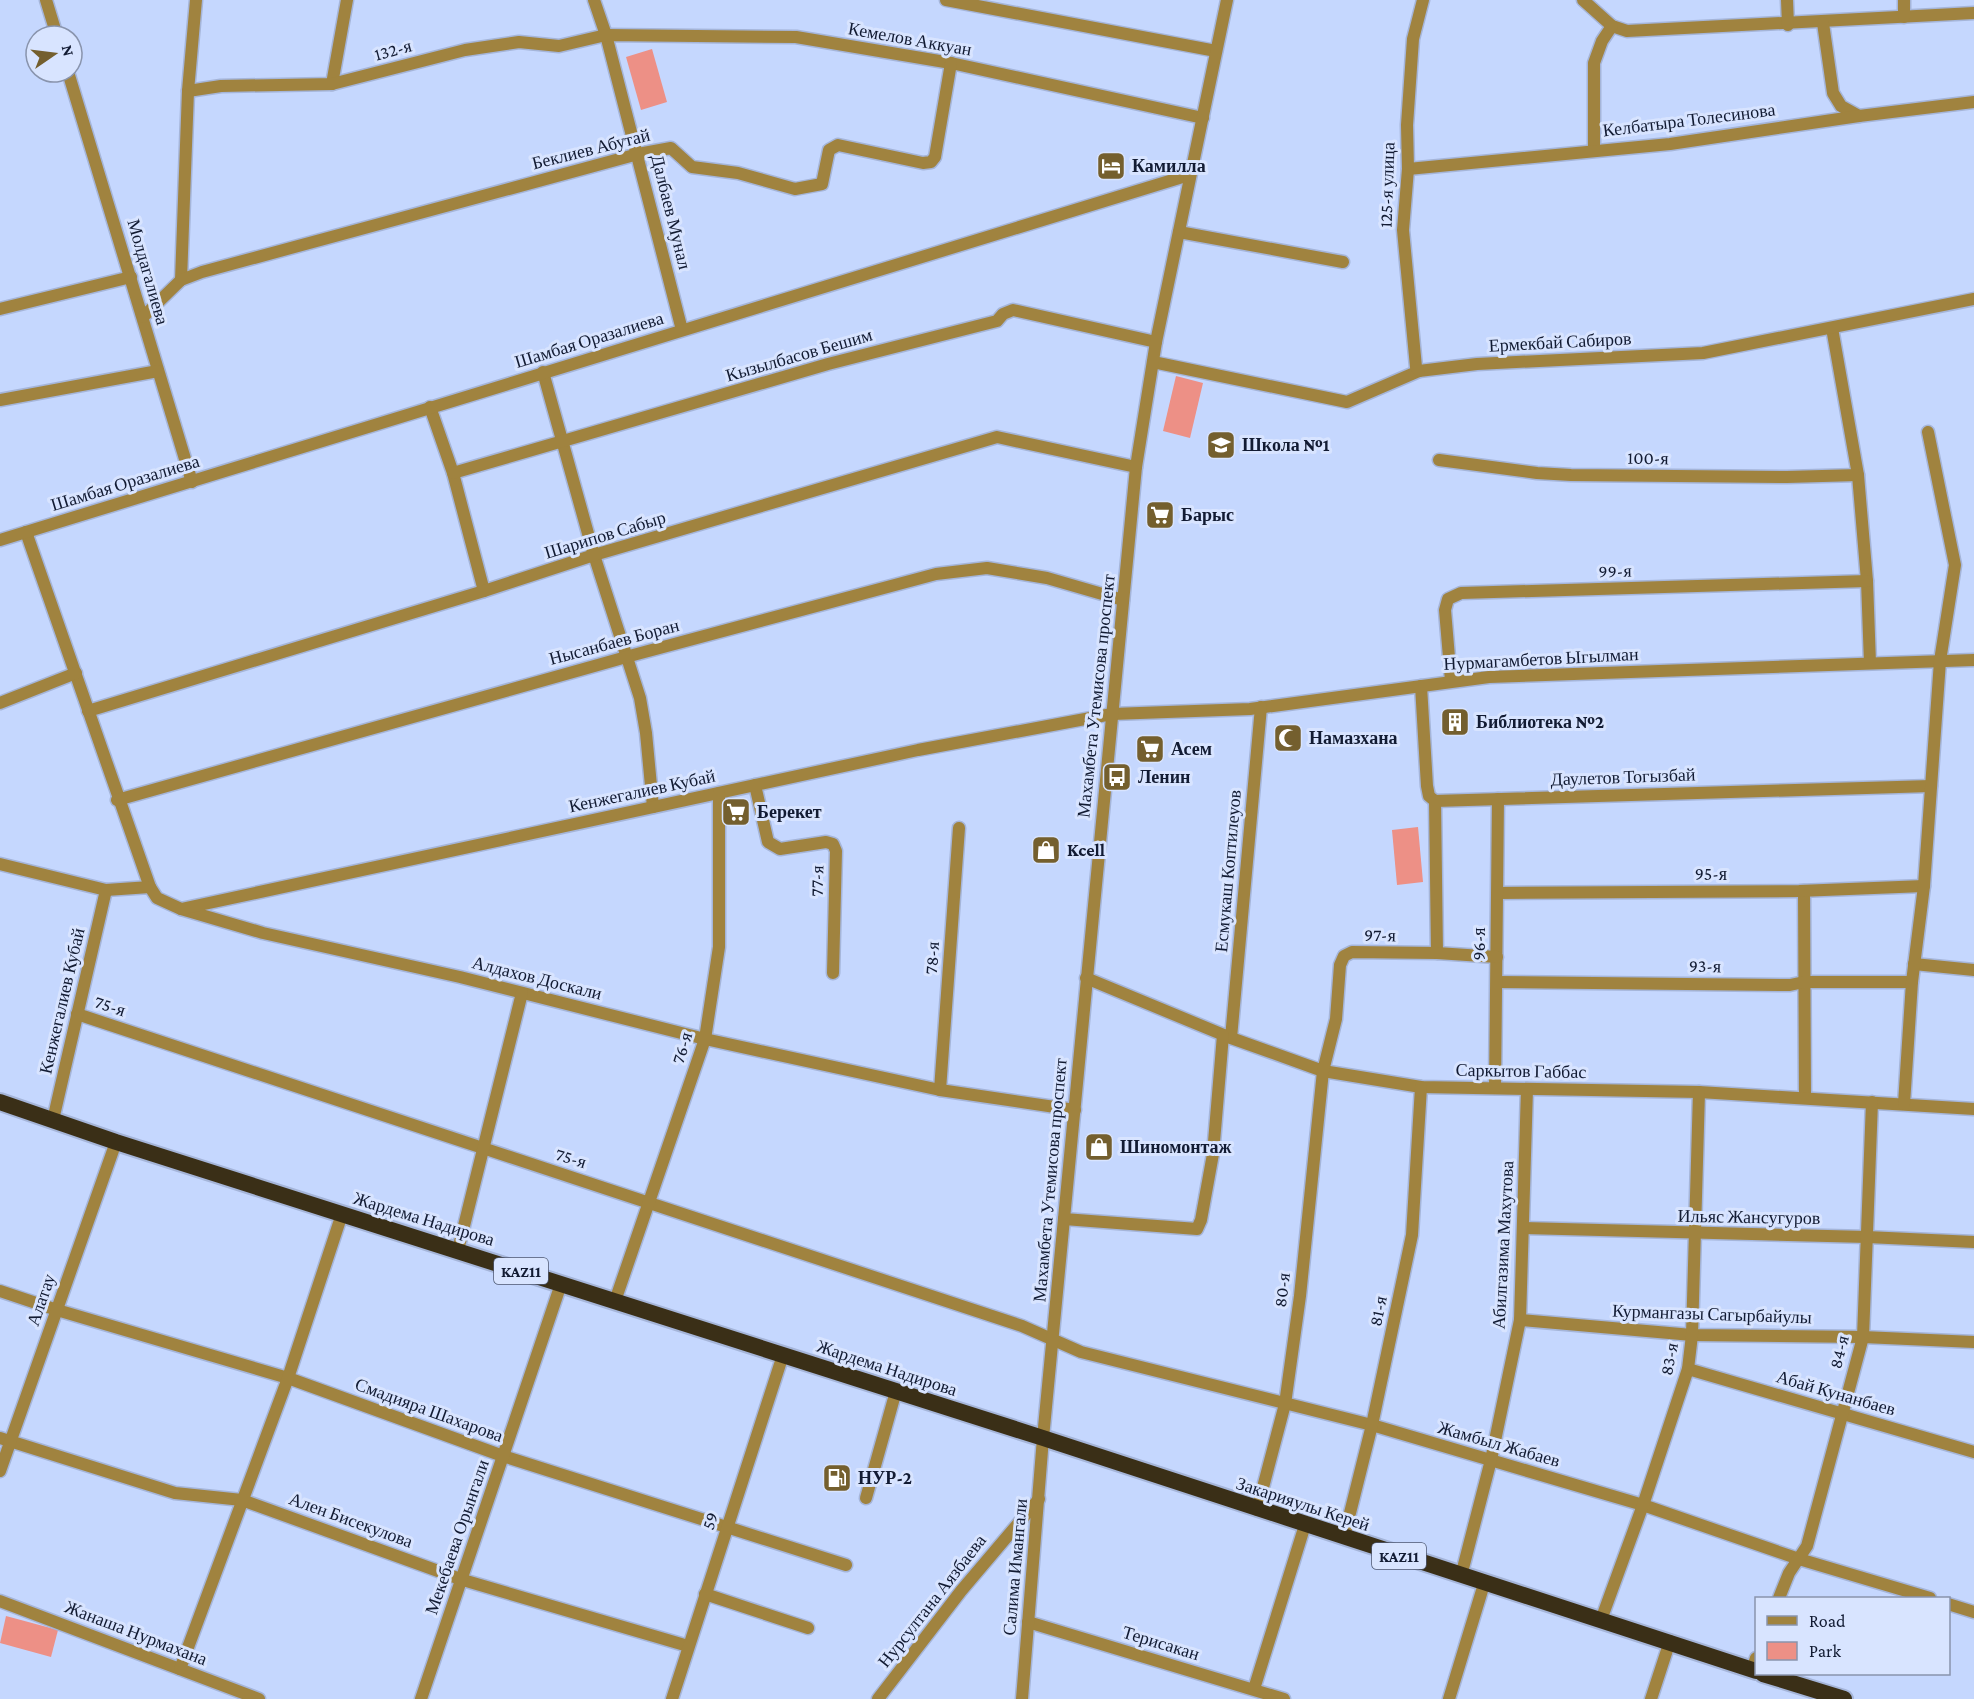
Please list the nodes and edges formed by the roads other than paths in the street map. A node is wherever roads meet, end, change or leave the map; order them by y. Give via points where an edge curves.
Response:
1 (46, 0) edge
2 (196, 0) edge
3 (347, 0) edge
4 (594, 0) edge
5 (946, 0) edge
6 (1227, 0) edge
7 (1423, 0) edge
8 (1787, 0) edge
9 (1904, 0) edge
10 (1590, 3) edge
11 (1974, 13) edge
12 (1904, 17) junction
13 (1823, 23) junction
14 (53, 24) edge
15 (1788, 25) junction
16 (1612, 26) junction
17 (606, 35) junction
18 (1216, 51) junction
19 (951, 63) junction
20 (72, 84) edge
21 (332, 84) junction
22 (188, 91) junction
23 (1974, 102) edge
24 (1859, 116) junction
25 (1203, 118) junction
26 (1594, 150) junction
27 (638, 154) junction
28 (1408, 169) junction
29 (1190, 176) junction
30 (1179, 232) junction
31 (1343, 262) dead end
32 (131, 277) junction
33 (181, 280) junction
34 (1974, 299) edge
35 (0, 309) edge
36 (143, 317) junction
37 (1832, 328) junction
38 (682, 330) junction
39 (1156, 342) junction
40 (1153, 362) junction
41 (158, 371) junction
42 (1419, 371) junction
43 (543, 372) junction
44 (0, 400) edge
45 (430, 407) junction
46 (1928, 432) dead end
47 (564, 442) junction
48 (1439, 460) dead end
49 (1136, 467) junction
50 (453, 474) junction
51 (1858, 475) junction
52 (192, 482) junction
53 (26, 532) junction
54 (0, 540) edge
55 (594, 555) junction
56 (1867, 581) junction
57 (484, 591) junction
58 (1123, 600) junction
59 (628, 656) junction
60 (1974, 660) edge
61 (1940, 661) junction
62 (1870, 663) junction
63 (75, 673) junction
64 (1450, 681) junction
65 (1421, 686) junction
66 (0, 703) edge
67 (1260, 707) junction
68 (88, 711) junction
69 (1112, 714) junction
70 (755, 785) junction
71 (1930, 786) junction
72 (719, 793) junction
73 (1498, 799) junction
74 (117, 800) junction
75 (1435, 801) junction
76 (653, 807) junction
77 (959, 828) dead end
78 (0, 864) edge
79 (1924, 886) junction
80 (150, 887) junction
81 (106, 890) junction
82 (1804, 891) junction
83 (1498, 893) junction
84 (181, 909) junction
85 (1437, 952) junction
86 (1497, 957) junction
87 (1914, 964) junction
88 (1974, 970) edge
89 (833, 974) dead end
90 (1086, 978) junction
91 (1497, 982) junction
92 (1804, 982) junction
93 (1912, 982) junction
94 (522, 993) junction
95 (77, 1014) junction
96 (1227, 1037) junction
97 (705, 1040) junction
98 (1323, 1071) junction
99 (1421, 1087) junction
100 (1495, 1088) junction
101 (1527, 1089) junction
102 (940, 1090) junction
103 (1700, 1092) junction
104 (1805, 1098) junction
105 (0, 1102) edge
106 (1872, 1102) junction
107 (1904, 1104) junction
108 (1974, 1108) edge
109 (1075, 1110) junction
110 (53, 1120) junction
111 (116, 1142) junction
112 (481, 1149) junction
113 (650, 1201) junction
114 (342, 1214) junction
115 (1064, 1219) junction
116 (1524, 1228) junction
117 (1696, 1234) junction
118 (1867, 1237) junction
119 (1974, 1242) edge
120 (458, 1250) junction
121 (561, 1284) junction
122 (0, 1291) edge
123 (615, 1301) junction
124 (57, 1310) junction
125 (1520, 1320) junction
126 (1692, 1335) junction
127 (1863, 1337) junction
128 (1053, 1340) junction
129 (1974, 1342) edge
130 (783, 1355) junction
131 (1688, 1369) junction
132 (288, 1378) junction
133 (896, 1391) junction
134 (1285, 1404) junction
135 (1842, 1414) junction
136 (1372, 1425) junction
137 (1043, 1438) junction
138 (5, 1439) edge
139 (1974, 1452) edge
140 (503, 1456) junction
141 (1491, 1460) junction
142 (0, 1471) edge
143 (866, 1497) dead end
144 (1039, 1499) junction
145 (243, 1500) junction
146 (1643, 1505) junction
147 (1257, 1510) junction
148 (1305, 1525) junction
149 (728, 1527) junction
150 (1344, 1537) junction
151 (1799, 1559) junction
152 (846, 1565) dead end
153 (1461, 1576) junction
154 (463, 1580) junction
155 (1484, 1584) junction
156 (705, 1594) junction
157 (1780, 1597) edge
158 (1923, 1597) edge
159 (0, 1601) edge
160 (1950, 1605) edge
161 (1974, 1612) edge
162 (1601, 1620) junction
163 (1028, 1622) junction
164 (808, 1628) dead end
165 (1670, 1641) junction
166 (688, 1646) junction
167 (1755, 1667) edge
168 (180, 1669) junction
169 (1777, 1675) edge
170 (1254, 1689) junction
171 (260, 1699) edge
172 (421, 1699) edge
173 (672, 1699) edge
174 (878, 1699) edge
175 (1022, 1699) edge
176 (1284, 1699) edge
177 (1449, 1699) edge
178 (1651, 1699) edge
179 (1844, 1699) edge

1 - 14 street
2 - 22 street
3 - 21 street
4 - 17 street, Далбаев Мунал
5 - 18 street
6 - 18 street, Махамбета Утемисова проспект
7 - 28 street, 125-я улица via 1413,39
8 - 15 street
9 - 12 street
10 - 16 street
11 - 12 street
12 - 13 street
13 - 15 street
13 - 24 street via 1833,93 1841,106
15 - 16 street via 1627,31
16 - 26 street via 1594,63
17 - 19 street, Кемелов Аккуан via 796,37
17 - 21 street, 132-я via 559,45 519,42 465,50
17 - 27 street, Далбаев Мунал
18 - 25 street, Махамбета Утемисова проспект
19 - 25 street, Кемелов Аккуан
19 - 27 street, Беклиев Абутай via 931,162 923,164 838,145 829,150 822,184 795,189 738,173 692,167 671,148
20 - 32 street, Молдагалиева
21 - 22 street, 132-я via 221,86
22 - 33 street
23 - 24 street, Келбатыра Толесинова
24 - 26 street, Келбатыра Толесинова via 1670,144
25 - 29 street, Махамбета Утемисова проспект
26 - 28 street, Келбатыра Толесинова
27 - 33 street, Беклиев Абутай
27 - 38 street, Далбаев Мунал
28 - 42 street, 125-я улица via 1403,230
29 - 30 street, Махамбета Утемисова проспект
29 - 38 street, Шамбая Оразалиева
30 - 31 street
30 - 39 street, Махамбета Утемисова проспект
32 - 35 street
32 - 36 street, Молдагалиева
33 - 36 street, Беклиев Абутай
34 - 37 street, Ермекбай Сабиров
36 - 41 street, Молдагалиева
37 - 42 street, Ермекбай Сабиров via 1703,353 1477,364
37 - 51 street
38 - 43 street, Шамбая Оразалиева
39 - 40 street, Махамбета Утемисова проспект
39 - 47 street, Кызылбасов Бешим via 1013,310 997,321 828,364
40 - 42 street, Ермекбай Сабиров via 1347,402
40 - 49 street, Махамбета Утемисова проспект
41 - 44 street
41 - 52 street, Молдагалиева
43 - 45 street, Шамбая Оразалиева
43 - 47 street
45 - 50 street
45 - 52 street, Шамбая Оразалиева
46 - 61 street via 1955,565
47 - 50 street, Кызылбасов Бешим
47 - 55 street
48 - 51 street, 100-я via 1571,475
49 - 55 street, Шарипов Сабыр via 998,437
49 - 58 street, Махамбета Утемисова проспект
50 - 57 street
51 - 56 street
52 - 53 street, Шамбая Оразалиева
53 - 54 street, Шамбая Оразалиева
53 - 63 street
55 - 57 street, Шарипов Сабыр
55 - 59 street
56 - 62 street
56 - 64 street, 99-я via 1461,592 1448,599 1445,610
57 - 68 street, Шарипов Сабыр
58 - 59 street, Нысанбаев Боран via 1047,578 987,568 936,574
58 - 69 street, Махамбета Утемисова проспект
59 - 74 street, Нысанбаев Боран
59 - 76 street via 646,734
60 - 61 street, Нурмагамбетов Ыгылман
61 - 62 street, Нурмагамбетов Ыгылман
61 - 71 street
62 - 64 street, Нурмагамбетов Ыгылман
63 - 66 street
63 - 68 street
64 - 65 street, Нурмагамбетов Ыгылман
65 - 67 street, Нурмагамбетов Ыгылман
65 - 75 street via 1426,786
67 - 69 street, Нурмагамбетов Ыгылман
67 - 96 street, Есмукаш Коптилеуов
68 - 74 street
69 - 70 street, Кенжегалиев Кубай
69 - 90 street, Махамбета Утемисова проспект
70 - 72 street, Кенжегалиев Кубай
70 - 89 street, 77-я via 768,842 780,849 826,842 833,844 836,851
71 - 73 street, Даулетов Тогызбай
71 - 79 street
72 - 76 street, Кенжегалиев Кубай
72 - 97 street, 76-я via 719,947
73 - 75 street, Даулетов Тогызбай
73 - 83 street, 96-я
74 - 80 street
75 - 85 street
76 - 84 street, Кенжегалиев Кубай
77 - 102 street, 78-я
78 - 81 street
79 - 82 street, 95-я
79 - 87 street
80 - 81 street
80 - 84 street, Алдахов Доскали via 157,898
81 - 95 street, Кенжегалиев Кубай
82 - 83 street, 95-я
82 - 92 street
83 - 86 street, 96-я
84 - 94 street, Алдахов Доскали via 263,933
85 - 86 street, 97-я
85 - 98 street, 97-я via 1352,952 1344,956 1336,1019
86 - 91 street, 96-я
87 - 88 street
87 - 93 street
90 - 96 street, Саркытов Габбас
90 - 109 street, Махамбета Утемисова проспект
91 - 92 street, 93-я
91 - 100 street, 96-я
92 - 93 street, 93-я
92 - 104 street
93 - 107 street
94 - 97 street, Алдахов Доскали
94 - 112 street
95 - 110 street, Кенжегалиев Кубай
95 - 112 street, 75-я
96 - 98 street, Саркытов Габбас
96 - 115 street, Есмукаш Коптилеуов via 1213,1154 1197,1230
97 - 102 street, Алдахов Доскали
97 - 113 street, 76-я
98 - 99 street, Саркытов Габбас
98 - 134 street, 80-я
99 - 100 street, Саркытов Габбас
99 - 136 street, 81-я via 1412,1235
100 - 101 street, Саркытов Габбас
101 - 103 street, Саркытов Габбас
101 - 116 street, Абилгазима Махутова
102 - 109 street, Алдахов Доскали
103 - 104 street, Саркытов Габбас
103 - 117 street, 83-я
104 - 106 street, Саркытов Габбас
105 - 110 highway, Жардема Надирова / KAZ11
106 - 107 street, Саркытов Габбас
106 - 118 street, 84-я
107 - 108 street, Саркытов Габбас
109 - 115 street, Махамбета Утемисова проспект
110 - 111 highway, Жардема Надирова / KAZ11
111 - 114 highway, Жардема Надирова / KAZ11
111 - 124 street, Алатау
112 - 113 street, 75-я
112 - 120 street
113 - 123 street, 76-я
113 - 128 street, 75-я via 1022,1326
114 - 120 highway, Жардема Надирова / KAZ11
114 - 132 street
115 - 128 street, Махамбета Утемисова проспект
116 - 117 street, Ильяс Жансугуров
116 - 125 street, Абилгазима Махутова
117 - 118 street, Ильяс Жансугуров
117 - 126 street, 83-я
118 - 119 street, Ильяс Жансугуров
118 - 127 street, 84-я
120 - 121 highway, Жардема Надирова / KAZ11
121 - 123 highway, Жардема Надирова / KAZ11
121 - 140 street, Мекебаева Орынгали
122 - 124 street, Смадияра Шахарова
123 - 130 highway, Жардема Надирова / KAZ11
124 - 132 street, Смадияра Шахарова
124 - 138 street, Алатау
125 - 126 street, Курмангазы Сагырбайулы
125 - 141 street, Абилгазима Махутова
126 - 127 street, Курмангазы Сагырбайулы
126 - 131 street, 83-я
127 - 129 street, Курмангазы Сагырбайулы
127 - 135 street, 84-я
128 - 134 street, Жамбыл Жабаев via 1081,1352
128 - 137 street, Махамбета Утемисова проспект
130 - 133 highway, Жардема Надирова / KAZ11
130 - 149 street, 59
131 - 135 street, Абай Кунанбаев
131 - 146 street, 83-я
132 - 140 street, Смадияра Шахарова
132 - 145 street
133 - 137 highway, Жардема Надирова / KAZ11
133 - 143 street
134 - 136 street, Жамбыл Жабаев
134 - 147 street, 80-я
135 - 139 street, Абай Кунанбаев
135 - 151 street, 84-я via 1807,1546
136 - 141 street, Жамбыл Жабаев
136 - 150 street, 81-я
137 - 144 street, Салима Имангали
137 - 147 highway, Закарияулы Керей / KAZ11
138 - 142 street, Алатау
138 - 145 street, Ален Бисекулова via 175,1492
140 - 149 street, Смадияра Шахарова
140 - 154 street, Мекебаева Орынгали
141 - 146 street, Жамбыл Жабаев
141 - 153 street, Абилгазима Махутова
144 - 163 street, Салима Имангали
144 - 174 street, Нурсултана Аязбаева via 961,1591
145 - 154 street, Ален Бисекулова
145 - 168 street
146 - 151 street, Жамбыл Жабаев
146 - 162 street, 83-я
147 - 148 highway, Закарияулы Керей / KAZ11
148 - 150 highway, Закарияулы Керей / KAZ11
148 - 170 street
149 - 152 street, Смадияра Шахарова
149 - 156 street, 59
150 - 153 highway, Закарияулы Керей / KAZ11
151 - 157 street, 84-я
151 - 158 street, Жамбыл Жабаев
153 - 155 highway, Закарияулы Керей / KAZ11
154 - 166 street, Ален Бисекулова
154 - 172 street, Мекебаева Орынгали
155 - 162 highway, Закарияулы Керей / KAZ11
155 - 177 street
156 - 164 street
156 - 166 street, 59
159 - 168 street, Жанаша Нурмахана
160 - 161 street
162 - 165 highway, Закарияулы Керей / KAZ11
163 - 170 street, Терисакан
163 - 175 street, Салима Имангали
165 - 167 highway, Закарияулы Керей / KAZ11
165 - 178 street
166 - 173 street, 59
168 - 171 street, Жанаша Нурмахана
169 - 179 highway, Закарияулы Керей / KAZ11
170 - 176 street, Терисакан

